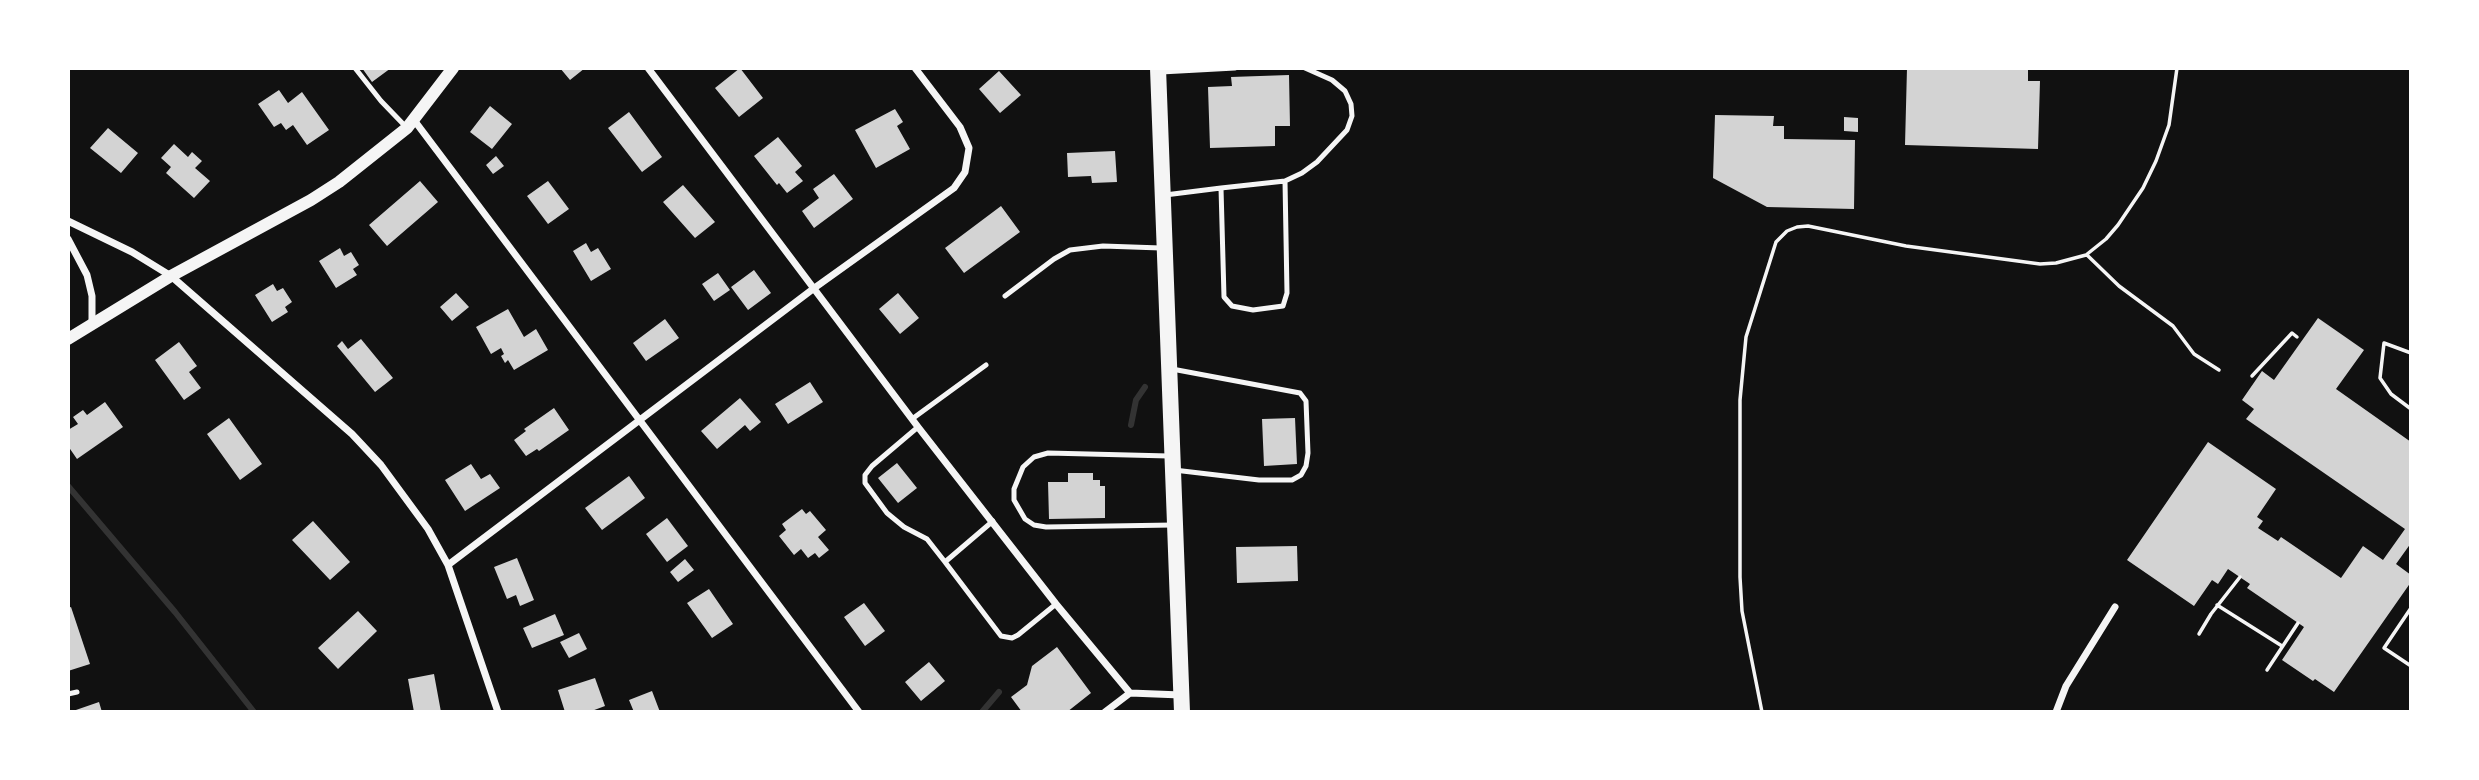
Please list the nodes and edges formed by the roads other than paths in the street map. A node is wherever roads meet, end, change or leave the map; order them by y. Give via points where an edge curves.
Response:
1 (355, 68) edge
2 (453, 68) edge
3 (648, 68) edge
4 (915, 68) edge
5 (1235, 68) edge
6 (1305, 68) edge
7 (1158, 70) edge
8 (410, 124) junction
9 (1285, 181) junction
10 (1221, 188) junction
11 (1162, 196) junction
12 (68, 220) edge
13 (68, 239) edge
14 (1165, 248) junction
15 (171, 276) junction
16 (813, 289) junction
17 (1005, 296) dead end
18 (92, 325) junction
19 (68, 340) edge
20 (986, 365) dead end
21 (1169, 368) junction
22 (912, 419) junction
23 (640, 420) junction
24 (918, 427) junction
25 (1173, 463) junction
26 (993, 521) junction
27 (1175, 525) junction
28 (945, 562) junction
29 (448, 565) junction
30 (1056, 604) junction
31 (2115, 607) dead end
32 (77, 692) dead end
33 (1130, 692) junction
34 (68, 694) edge
35 (1181, 695) junction
36 (498, 712) edge
37 (859, 712) edge
38 (1105, 712) edge
39 (1182, 712) edge
40 (2056, 712) edge

1 - 8 lane via 381,101
2 - 8 street
3 - 16 street
4 - 16 street via 965,137 969,148 965,172 954,188
5 - 7 lane
6 - 9 lane via 1345,91 1352,116 1347,130 1324,155
7 - 11 main road
8 - 15 street via 311,200
8 - 23 street
9 - 10 lane
9 - 10 lane via 1287,293 1283,306 1253,310 1232,306 1224,297
10 - 11 lane
11 - 14 main road
12 - 15 street
13 - 18 street via 87,275
14 - 17 lane via 1070,250
14 - 21 main road
15 - 18 street
15 - 29 street via 382,465
16 - 22 street
16 - 23 street
18 - 19 street
20 - 22 lane
21 - 25 main road
21 - 25 lane via 1300,393 1306,401 1306,466 1292,480 1259,480
22 - 24 street
23 - 29 street
23 - 37 street
24 - 26 street
24 - 28 lane via 872,466 865,483 887,513 927,538
25 - 27 main road
25 - 27 lane via 1048,453 1023,467 1014,500 1025,519 1046,527
26 - 28 lane
26 - 30 street
27 - 35 main road
28 - 30 lane via 1001,636 1018,635
29 - 36 street
30 - 33 street
31 - 40 street via 2066,686
32 - 34 lane
33 - 35 street
33 - 38 street
35 - 39 main road

